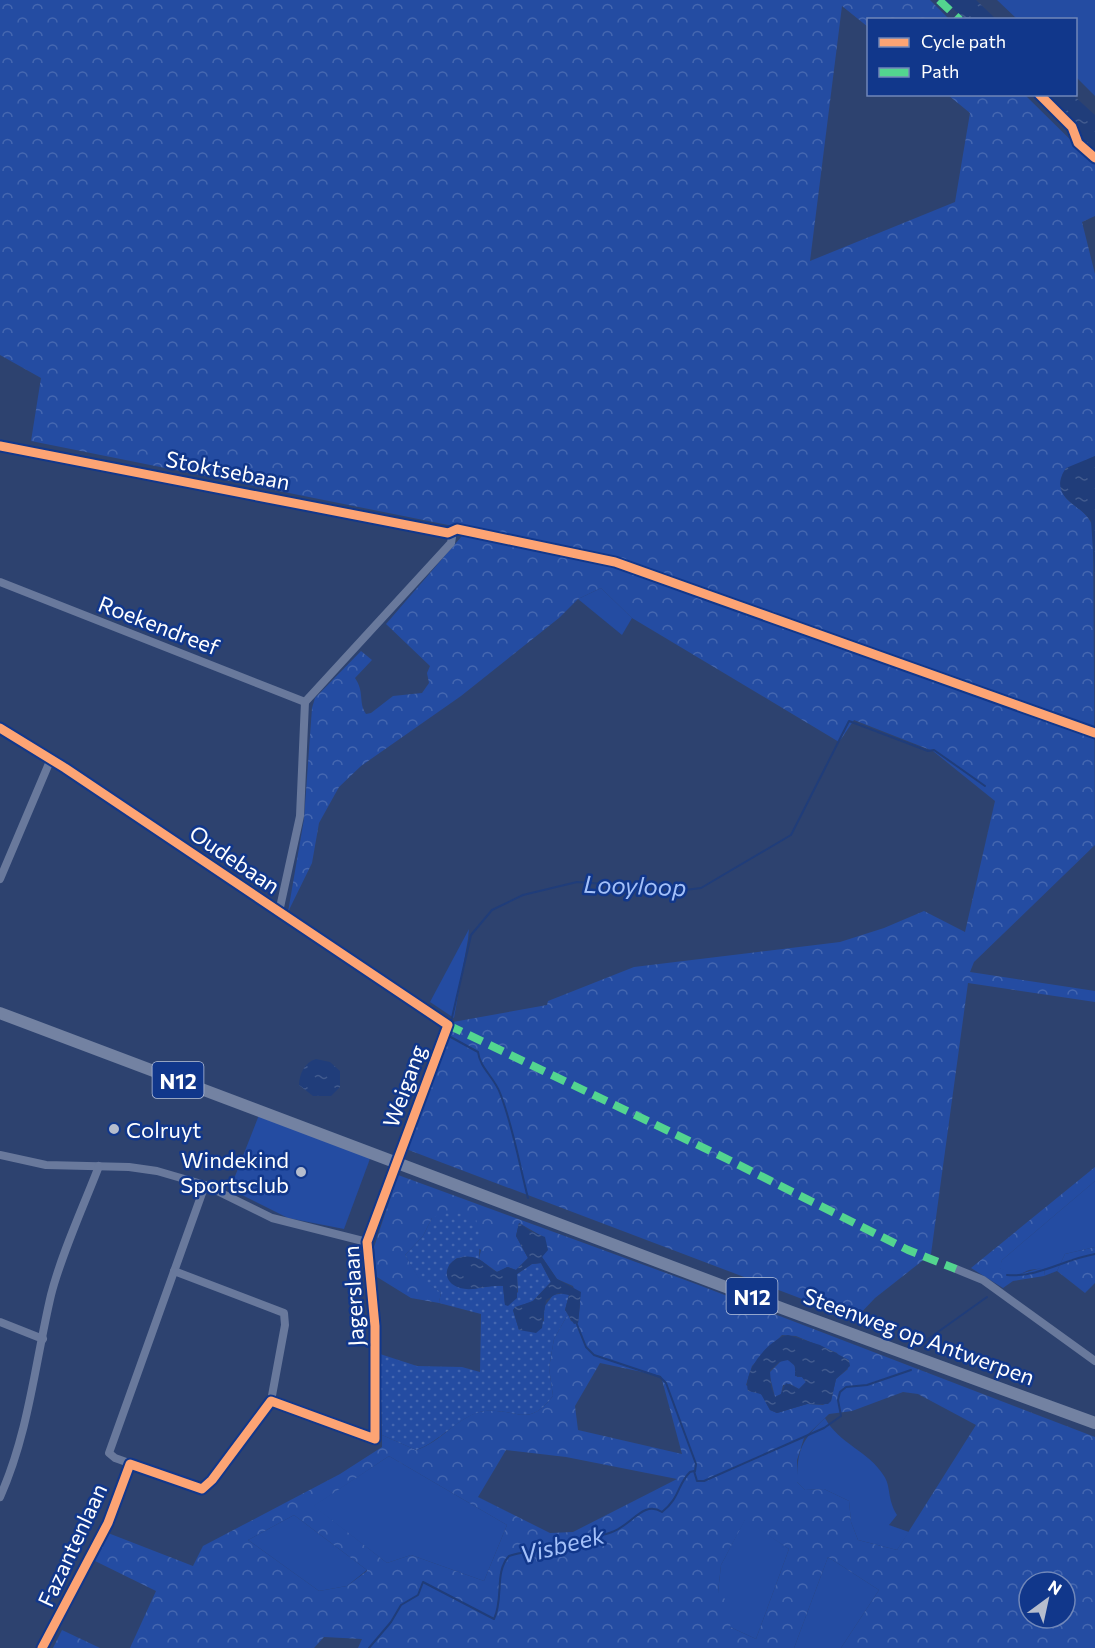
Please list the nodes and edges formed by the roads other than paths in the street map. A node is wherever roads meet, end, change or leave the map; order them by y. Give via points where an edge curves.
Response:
1 (0, 446) edge
2 (0, 582) edge
3 (304, 702) junction
4 (0, 728) edge
5 (50, 761) junction
6 (0, 879) edge
7 (279, 912) junction
8 (0, 1013) edge
9 (448, 1025) joint
10 (0, 1155) edge
11 (397, 1161) junction
12 (99, 1166) junction
13 (205, 1185) junction
14 (367, 1242) junction
15 (956, 1269) dead end
16 (174, 1271) junction
17 (0, 1322) edge
18 (43, 1339) junction
19 (1095, 1361) edge
20 (271, 1401) junction
21 (1095, 1423) edge
22 (130, 1464) junction
23 (0, 1497) edge
24 (46, 1640) dead end

1 - 3 street, Stoktsebaan via 448,532 451,543
2 - 3 street, Roekendreef
3 - 7 street via 300,816
4 - 5 street, Oudebaan
5 - 6 street
5 - 7 street, Oudebaan
7 - 9 street, Oudebaan
8 - 11 main road, N12
9 - 11 street, Weigang
10 - 12 street via 46,1165
11 - 14 street, Jagerslaan
11 - 21 main road, Steenweg op Antwerpen / N12
12 - 13 street via 157,1171
12 - 18 street via 52,1293
13 - 14 street via 272,1218
13 - 16 street, Fazantenlaan
14 - 20 street, Jagerslaan via 375,1326 375,1439
15 - 19 street via 983,1280
16 - 20 street via 284,1313
16 - 22 street, Fazantenlaan via 109,1448 115,1458
17 - 18 street
18 - 23 street via 20,1445
20 - 22 street via 202,1489
22 - 24 street, Fazantenlaan via 108,1523

